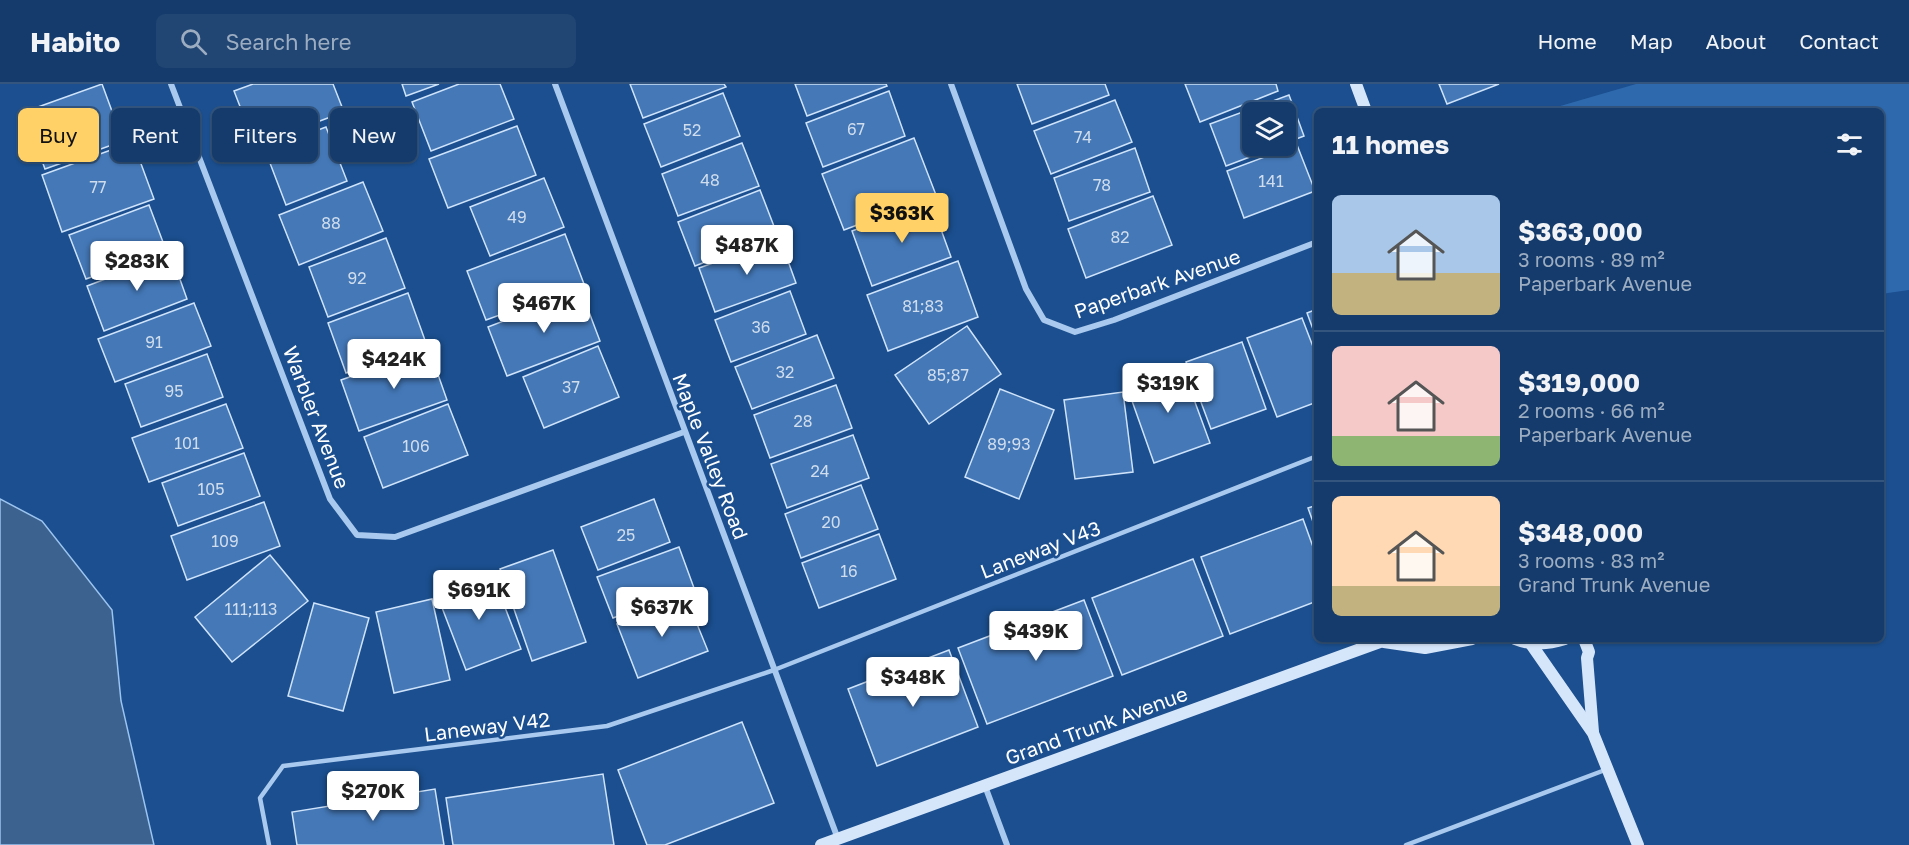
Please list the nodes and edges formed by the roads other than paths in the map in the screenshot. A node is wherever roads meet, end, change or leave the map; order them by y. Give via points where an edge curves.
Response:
1 (171, 84) edge
2 (555, 84) edge
3 (951, 84) edge
4 (1356, 84) edge
5 (1365, 108) edge
6 (1314, 243) edge
7 (684, 432) junction
8 (1314, 457) edge
9 (1381, 642) edge
10 (1396, 642) edge
11 (1456, 642) edge
12 (1525, 642) edge
13 (1555, 642) edge
14 (1585, 642) edge
15 (1531, 644) junction
16 (774, 670) junction
17 (1593, 734) junction
18 (1607, 769) junction
19 (985, 786) junction
20 (838, 839) junction
21 (269, 845) edge
22 (821, 845) edge
23 (1007, 845) edge
24 (1406, 845) edge
25 (1638, 845) edge

1 - 7 street, Warbler Avenue via 330,499 357,535 395,537
2 - 7 street, Maple Valley Road
3 - 6 street, Paperbark Avenue via 1026,289 1044,320 1075,332
4 - 5 street
7 - 16 street, Maple Valley Road
8 - 16 lane, Laneway V43
9 - 19 street, Grand Trunk Avenue
10 - 11 street, Grand Trunk Avenue via 1425,648
12 - 15 street
13 - 15 street
14 - 17 street
15 - 17 street
16 - 20 street, Maple Valley Road
16 - 21 lane, Laneway V42 via 607,726 283,766 260,798
17 - 18 street
18 - 24 lane
18 - 25 street
19 - 20 street, Grand Trunk Avenue
19 - 23 street
20 - 22 street, Grand Trunk Avenue

